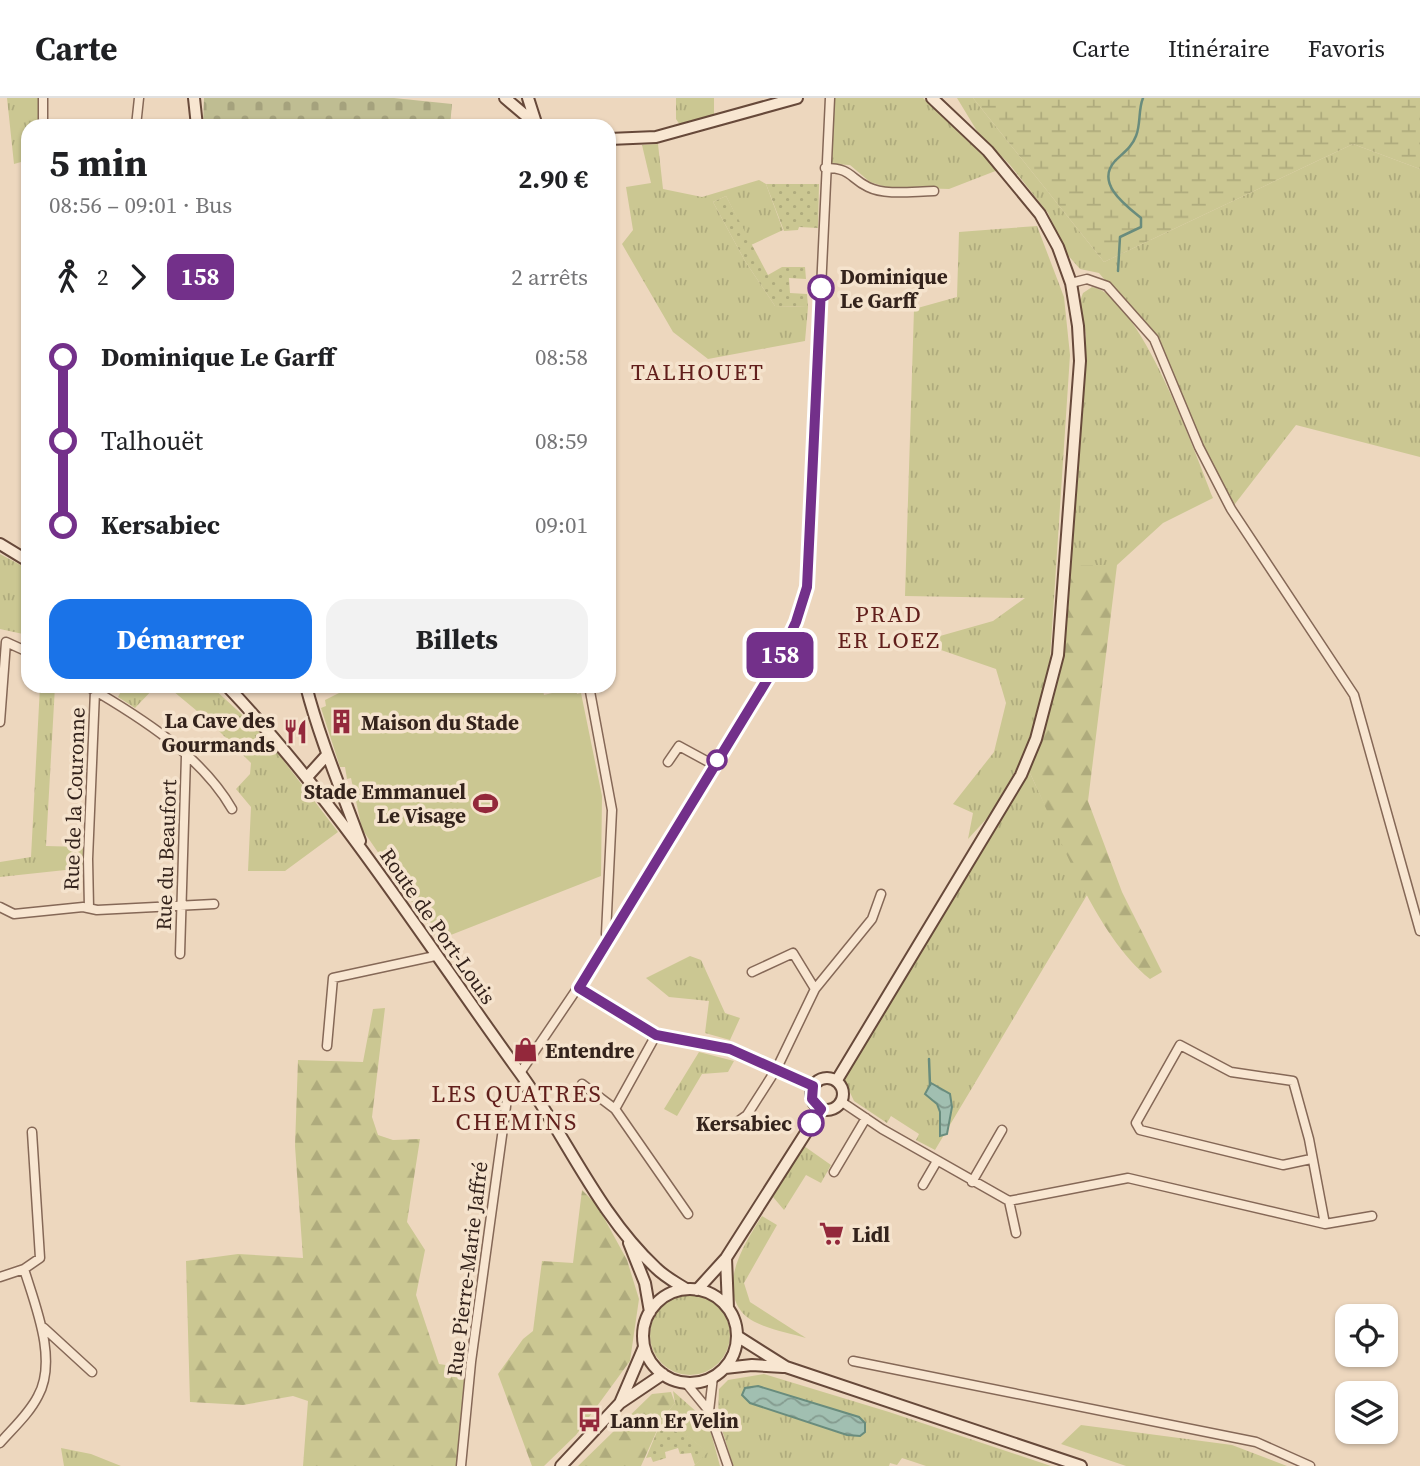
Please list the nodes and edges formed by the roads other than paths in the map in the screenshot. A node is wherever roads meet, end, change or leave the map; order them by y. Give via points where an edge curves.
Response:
1 (43, 98) edge
2 (139, 98) edge
3 (194, 98) edge
4 (528, 98) edge
5 (796, 98) edge
6 (830, 98) edge
7 (932, 98) edge
8 (504, 99) edge
9 (518, 107) junction
10 (43, 119) edge
11 (137, 119) edge
12 (196, 119) edge
13 (530, 119) edge
14 (535, 119) edge
15 (616, 139) edge
16 (825, 168) junction
17 (934, 191) dead end
18 (1071, 283) junction
19 (0, 544) edge
20 (21, 557) edge
21 (21, 649) edge
22 (95, 693) edge
23 (98, 693) edge
24 (233, 693) edge
25 (308, 693) edge
26 (590, 693) edge
27 (0, 722) edge
28 (186, 756) junction
29 (326, 757) junction
30 (668, 762) dead end
31 (714, 765) junction
32 (336, 775) junction
33 (308, 776) junction
34 (317, 788) junction
35 (232, 809) dead end
36 (364, 853) junction
37 (881, 894) dead end
38 (214, 904) dead end
39 (182, 906) junction
40 (0, 907) edge
41 (89, 908) junction
42 (1420, 932) edge
43 (610, 940) junction
44 (180, 954) dead end
45 (435, 956) junction
46 (752, 972) dead end
47 (579, 988) junction
48 (815, 989) junction
49 (656, 1035) junction
50 (327, 1046) dead end
51 (777, 1068) junction
52 (521, 1079) junction
53 (837, 1080) junction
54 (582, 1084) dead end
55 (813, 1086) junction
56 (842, 1102) junction
57 (615, 1109) junction
58 (821, 1109) junction
59 (866, 1118) junction
60 (730, 1127) dead end
61 (1002, 1130) dead end
62 (32, 1132) dead end
63 (1311, 1158) junction
64 (937, 1161) junction
65 (834, 1172) dead end
66 (972, 1182) junction
67 (923, 1185) dead end
68 (1009, 1202) junction
69 (688, 1214) dead end
70 (1372, 1216) dead end
71 (1325, 1224) junction
72 (1016, 1233) dead end
73 (625, 1234) junction
74 (726, 1258) junction
75 (24, 1269) junction
76 (0, 1277) edge
77 (691, 1290) junction
78 (728, 1308) junction
79 (650, 1312) junction
80 (44, 1328) junction
81 (737, 1336) junction
82 (645, 1347) junction
83 (853, 1361) dead end
84 (786, 1367) junction
85 (725, 1368) junction
86 (92, 1373) dead end
87 (663, 1374) junction
88 (713, 1377) junction
89 (686, 1383) junction
90 (620, 1403) junction
91 (709, 1411) junction
92 (0, 1443) edge
93 (461, 1466) edge
94 (561, 1466) edge
95 (728, 1466) edge
96 (1081, 1466) edge
97 (1310, 1466) edge

1 - 10 street
2 - 11 street
3 - 12 street
4 - 9 street
4 - 14 street
5 - 15 street via 656,137
6 - 16 street, Rue Pierre-Marie Jaffré
7 - 18 street via 1016,181 1046,225
8 - 9 street
9 - 13 street
16 - 17 street via 848,170 879,190
16 - 31 street, Rue Pierre-Marie Jaffré via 807,587 775,667
18 - 42 street via 1087,279 1107,286 1154,339 1199,447 1231,509 1354,695
18 - 53 street via 1080,361 1058,655 1044,713 1021,775
19 - 20 street
21 - 27 street via 6,642
22 - 41 street, Rue de la Couronne
23 - 28 street via 143,720
24 - 33 street, Route de Port-Louis
25 - 29 street
26 - 43 street via 612,810 606,934
28 - 35 street via 222,791
28 - 39 street, Rue du Beaufort
29 - 32 street
29 - 33 street
30 - 31 street via 679,746
31 - 43 street, Rue Pierre-Marie Jaffré
32 - 34 street
32 - 36 street
33 - 34 street, Route de Port-Louis
34 - 36 street, Route de Port-Louis
36 - 45 street, Route de Port-Louis
37 - 48 street via 872,919
38 - 39 street
39 - 41 street
39 - 44 street, Rue du Beaufort
40 - 41 street via 14,914
43 - 47 street, Rue Pierre-Marie Jaffré
45 - 50 street via 333,978
45 - 52 street, Route de Port-Louis
46 - 48 street via 793,953
47 - 49 street
47 - 52 street, Rue Pierre-Marie Jaffré
48 - 51 street
49 - 51 street via 730,1049
49 - 57 street
51 - 55 street
51 - 60 street via 747,1115
52 - 73 street, Route de Port-Louis
52 - 93 street, Rue Pierre-Marie Jaffré via 507,1099
53 - 55 street via 821,1078
53 - 56 street via 843,1088
54 - 57 street
55 - 58 street via 812,1099
56 - 58 street via 830,1110
56 - 59 street
57 - 69 street
58 - 74 street
59 - 64 street
59 - 65 street
61 - 66 street
62 - 75 street via 40,1258
63 - 63 street via 1293,1081 1231,1072 1180,1045 1136,1123 1140,1130 1283,1166
63 - 71 street
64 - 66 street
64 - 67 street
66 - 68 street
68 - 71 street via 1128,1178
68 - 72 street
70 - 71 street
73 - 77 street, Route de Port-Louis via 654,1266
73 - 79 street, Route de Port-Louis via 645,1283
74 - 77 street
74 - 78 street
75 - 76 street
75 - 80 street
77 - 78 street via 714,1296
77 - 79 street via 665,1296
78 - 81 street
79 - 82 street
80 - 86 street
80 - 92 street via 40,1393
81 - 84 street
81 - 85 street
82 - 87 street via 650,1361
82 - 90 street
83 - 97 street via 1255,1442
84 - 85 street
84 - 96 street
85 - 88 street
87 - 89 street
87 - 90 street
88 - 89 street
88 - 91 street
89 - 91 street
90 - 94 street
91 - 95 street

